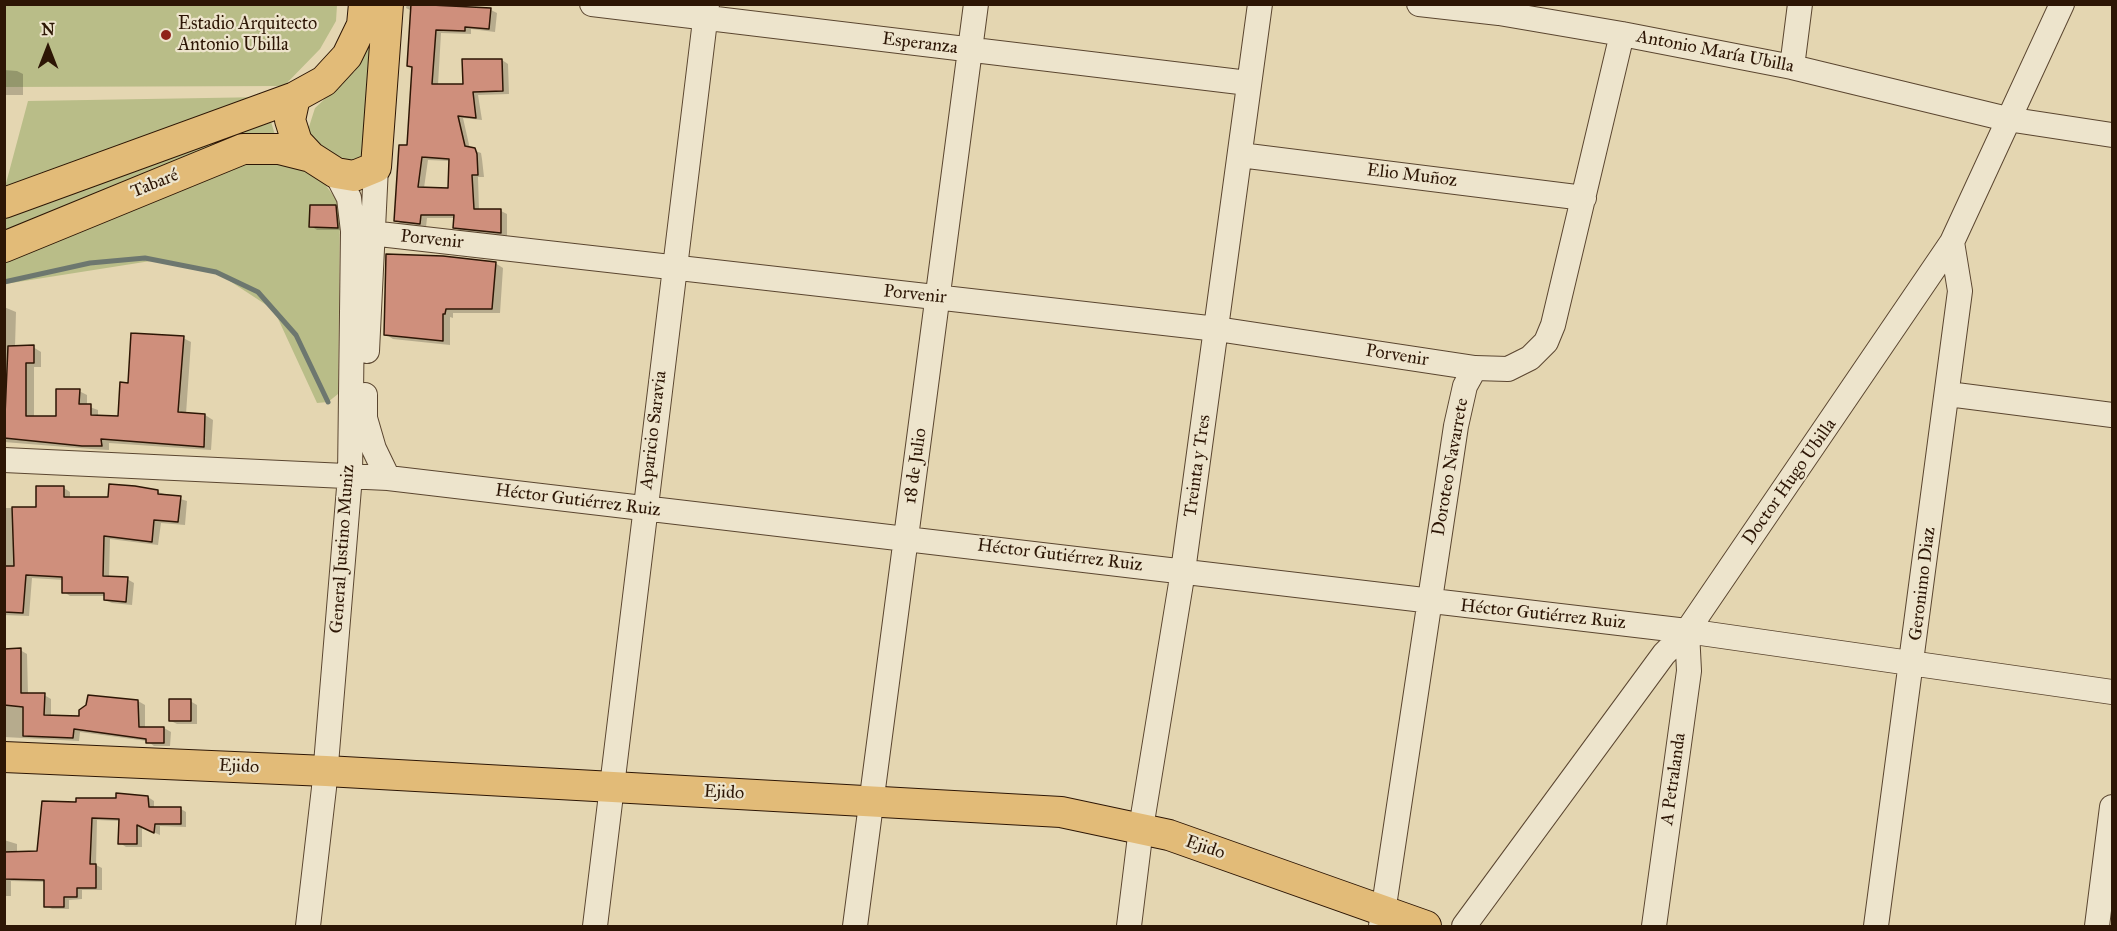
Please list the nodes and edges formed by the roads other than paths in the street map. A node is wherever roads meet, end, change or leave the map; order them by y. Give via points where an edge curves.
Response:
1 (364, 4) edge
2 (388, 4) edge
3 (592, 4) edge
4 (976, 4) edge
5 (1260, 4) edge
6 (1419, 4) edge
7 (1800, 4) edge
8 (2062, 4) edge
9 (1499, 9) edge
10 (706, 11) edge
11 (1622, 34) junction
12 (970, 50) junction
13 (1792, 67) junction
14 (1248, 83) junction
15 (295, 97) junction
16 (2007, 119) junction
17 (2112, 135) edge
18 (1240, 155) junction
19 (323, 165) junction
20 (376, 166) junction
21 (1584, 198) junction
22 (4, 203) edge
23 (364, 232) junction
24 (1952, 242) junction
25 (4, 247) edge
26 (674, 268) junction
27 (939, 298) junction
28 (1217, 329) junction
29 (1475, 368) junction
30 (1948, 394) junction
31 (2112, 415) edge
32 (4, 460) edge
33 (350, 476) junction
34 (388, 478) junction
35 (644, 509) junction
36 (906, 538) junction
37 (1183, 571) junction
38 (1429, 602) junction
39 (1687, 631) junction
40 (1912, 666) junction
41 (2112, 692) edge
42 (4, 757) edge
43 (4, 776) edge
44 (325, 780) junction
45 (610, 795) junction
46 (2112, 807) edge
47 (869, 808) junction
48 (1140, 836) junction
49 (1381, 921) edge
50 (308, 927) edge
51 (595, 927) edge
52 (855, 927) edge
53 (1129, 927) edge
54 (1425, 927) edge
55 (1464, 927) edge
56 (1654, 927) edge
57 (1876, 927) edge
58 (2097, 927) edge

1 - 15 main road, Tabaré via 362,24 347,56 324,81
2 - 20 main road
3 - 10 street, Esperanza
4 - 12 street, 18 de Julio
5 - 14 street, Treinta y Tres
6 - 9 street, Antonio María Ubilla
7 - 13 street
8 - 16 street, Doctor Hugo Ubilla
9 - 11 street, Antonio María Ubilla
10 - 12 street, Esperanza
10 - 26 street, Aparicio Saravia
11 - 13 street, Antonio María Ubilla
11 - 21 street
12 - 14 street, Esperanza
12 - 27 street, 18 de Julio
13 - 16 street, Antonio María Ubilla
14 - 18 street, Treinta y Tres
15 - 19 main road via 290,120 297,142
15 - 22 main road, Tabaré
16 - 17 street, Antonio María Ubilla
16 - 24 street, Doctor Hugo Ubilla
18 - 21 street, Elio Muñoz
18 - 28 street, Treinta y Tres
19 - 20 main road, Tabaré via 354,176
19 - 23 street, General Justino Muniz via 349,198
19 - 25 main road, Tabaré via 279,149 243,149
20 - 23 street, General Justino Muniz
21 - 29 street via 1546,342 1530,358 1508,369
23 - 26 street, Porvenir
23 - 33 street, General Justino Muniz
23 - 34 street, General Justino Muniz via 365,418
24 - 30 street, Geronimo Diaz via 1960,291
24 - 39 street, Doctor Hugo Ubilla
26 - 27 street, Porvenir
26 - 35 street, Aparicio Saravia
27 - 28 street, Porvenir
27 - 36 street, 18 de Julio
28 - 29 street, Porvenir
28 - 37 street, Treinta y Tres
29 - 38 street, Doroteo Navarrete via 1465,386 1456,426
30 - 31 street
30 - 40 street, Geronimo Diaz
32 - 33 street, Héctor Gutiérrez Ruiz
33 - 34 street, Héctor Gutiérrez Ruiz
33 - 44 street, General Justino Muniz
34 - 35 street, Héctor Gutiérrez Ruiz
35 - 36 street, Héctor Gutiérrez Ruiz
35 - 45 street, Aparicio Saravia
36 - 37 street, Héctor Gutiérrez Ruiz
36 - 47 street, 18 de Julio
37 - 38 street, Héctor Gutiérrez Ruiz
37 - 48 street, Treinta y Tres
38 - 39 street, Héctor Gutiérrez Ruiz
38 - 49 street, Doroteo Navarrete
39 - 40 street, Héctor Gutiérrez Ruiz
39 - 55 street, Doctor Hugo Ubilla via 1664,654
39 - 56 street, A Petralanda via 1689,671
40 - 41 street, Héctor Gutiérrez Ruiz
40 - 57 street, Geronimo Diaz
42 - 44 main road, Ejido
43 - 44 main road, Ejido
44 - 45 main road, Ejido
44 - 50 street, General Justino Muniz
45 - 47 main road, Ejido
45 - 51 street, Aparicio Saravia
46 - 58 street
47 - 48 main road, Ejido
47 - 52 street, 18 de Julio
48 - 49 main road, Ejido
48 - 53 street, Treinta y Tres
49 - 54 main road, Ejido

